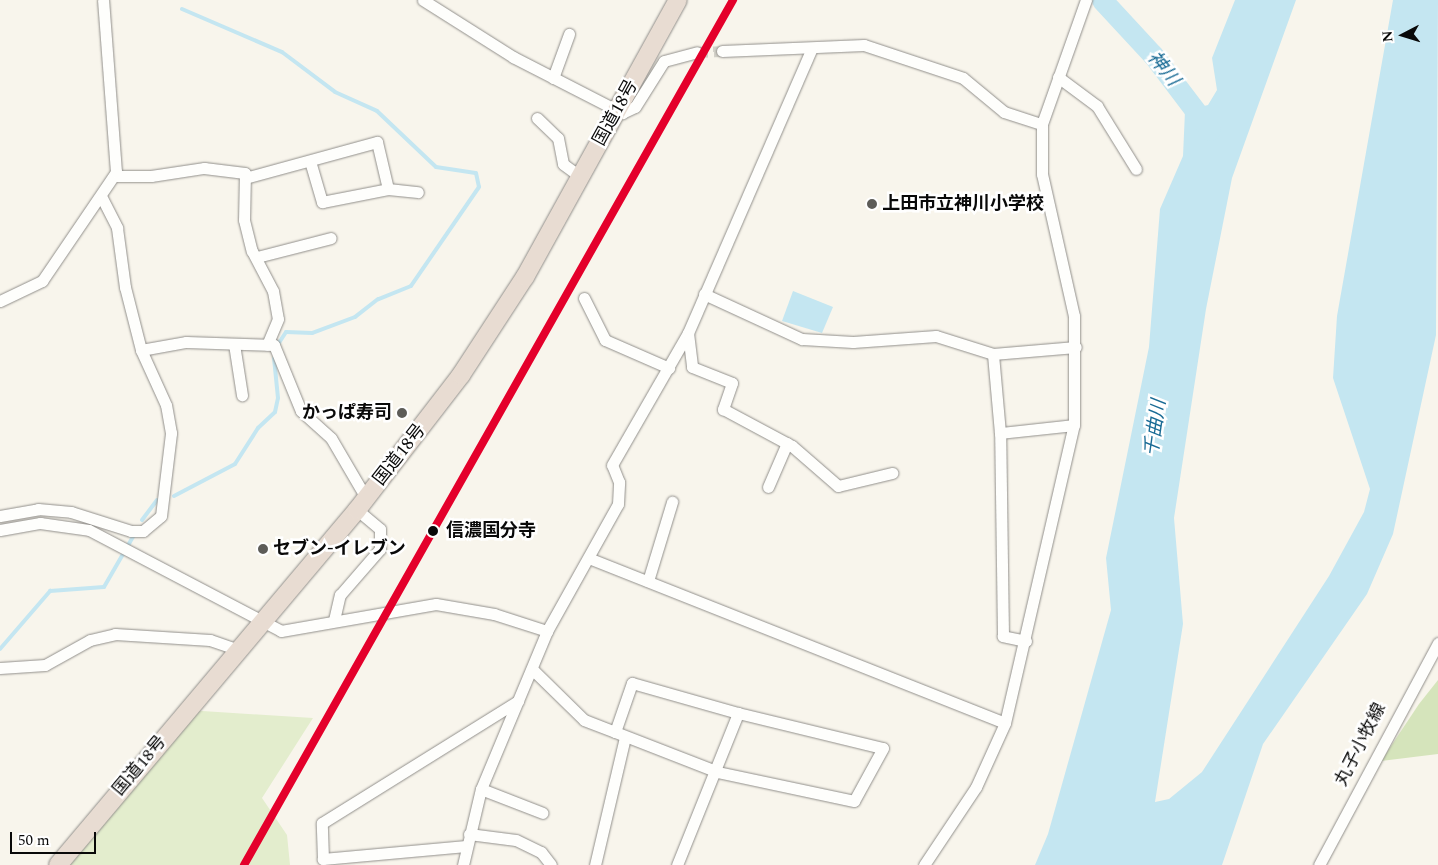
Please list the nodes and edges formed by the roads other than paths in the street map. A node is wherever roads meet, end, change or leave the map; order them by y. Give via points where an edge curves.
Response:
1 (103, 0) edge
2 (423, 0) edge
3 (678, 0) edge
4 (1086, 0) edge
5 (569, 34) dead end
6 (811, 50) junction
7 (722, 51) tunnel mouth
8 (697, 52) tunnel mouth
9 (1059, 76) junction
10 (553, 78) junction
11 (618, 111) junction
12 (537, 118) dead end
13 (1042, 124) junction
14 (310, 161) junction
15 (1136, 169) dead end
16 (114, 176) junction
17 (581, 177) junction
18 (245, 178) junction
19 (388, 189) junction
20 (418, 192) dead end
21 (101, 196) junction
22 (331, 238) dead end
23 (257, 257) junction
24 (704, 294) junction
25 (584, 298) dead end
26 (0, 301) edge
27 (688, 333) junction
28 (234, 344) junction
29 (267, 345) junction
30 (1076, 347) junction
31 (141, 350) junction
32 (993, 354) junction
33 (669, 368) junction
34 (242, 395) dead end
35 (1074, 425) junction
36 (1000, 433) junction
37 (787, 443) junction
38 (892, 473) dead end
39 (768, 487) dead end
40 (672, 502) dead end
41 (361, 504) junction
42 (0, 516) edge
43 (0, 530) edge
44 (592, 558) junction
45 (648, 581) junction
46 (334, 620) junction
47 (262, 624) junction
48 (547, 631) junction
49 (1026, 641) junction
50 (1438, 643) edge
51 (240, 650) junction
52 (0, 668) edge
53 (533, 670) junction
54 (518, 701) junction
55 (738, 713) junction
56 (1004, 723) junction
57 (620, 735) junction
58 (718, 772) junction
59 (481, 789) junction
60 (542, 813) dead end
61 (469, 834) junction
62 (466, 846) junction
63 (58, 865) edge
64 (463, 865) edge
65 (551, 865) edge
66 (594, 865) edge
67 (677, 865) edge
68 (924, 865) edge
69 (1319, 865) edge

1 - 16 street
2 - 10 street
3 - 11 highway, 国道18号
4 - 9 street
5 - 10 street
6 - 7 street
6 - 13 street via 864,45 898,54 963,78 1004,112
6 - 24 street
8 - 11 street via 664,61 635,107 626,113
9 - 13 street
9 - 15 street via 1097,106
10 - 11 street
11 - 17 highway, 国道18号
12 - 17 street via 558,138 563,164
13 - 30 street via 1042,174 1070,285
14 - 18 street
14 - 19 street via 322,202
14 - 19 street via 377,142
16 - 18 street via 151,176 204,168 245,173
16 - 21 street
17 - 41 highway, 国道18号 via 461,375
18 - 23 street via 244,220
19 - 20 street
21 - 26 street via 42,281
21 - 31 street via 117,228 125,287
22 - 23 street
23 - 29 street via 273,292 278,319
24 - 27 street
24 - 32 street via 802,339 852,342 936,336
25 - 33 street via 606,340
27 - 33 street
27 - 37 street via 692,367 732,383 723,408
28 - 29 street
28 - 31 street via 186,342
28 - 34 street
29 - 41 street via 274,345 285,366 301,411 331,438
30 - 32 street
30 - 35 street
31 - 42 street via 170,425 170,456 161,516 143,531 131,531 71,512 38,509
32 - 36 street
33 - 44 street via 612,465 619,482 618,504
35 - 36 street
35 - 49 street
36 - 49 street via 1003,636
37 - 38 street via 838,486
37 - 39 street
40 - 45 street
41 - 46 street via 380,529 380,549 340,595
41 - 47 highway, 国道18号
43 - 47 street via 33,523 89,530 116,540
44 - 45 street
44 - 48 street via 568,590
45 - 56 street
46 - 47 street via 282,631
46 - 48 street via 436,604 485,612
47 - 51 highway, 国道18号
48 - 53 street
49 - 56 street
50 - 69 street, 丸子小牧線
51 - 52 street via 210,640 115,634 90,640 45,664
51 - 63 highway, 国道18号
53 - 54 street
53 - 57 street via 584,720
54 - 59 street
54 - 62 street via 322,823 323,859
55 - 57 street via 632,683
55 - 58 street
55 - 58 street via 883,748 854,801
56 - 68 street via 976,787
57 - 58 street
57 - 66 street
58 - 67 street
59 - 60 street
59 - 61 street
61 - 62 street
61 - 65 street via 516,840 541,852
62 - 64 street

